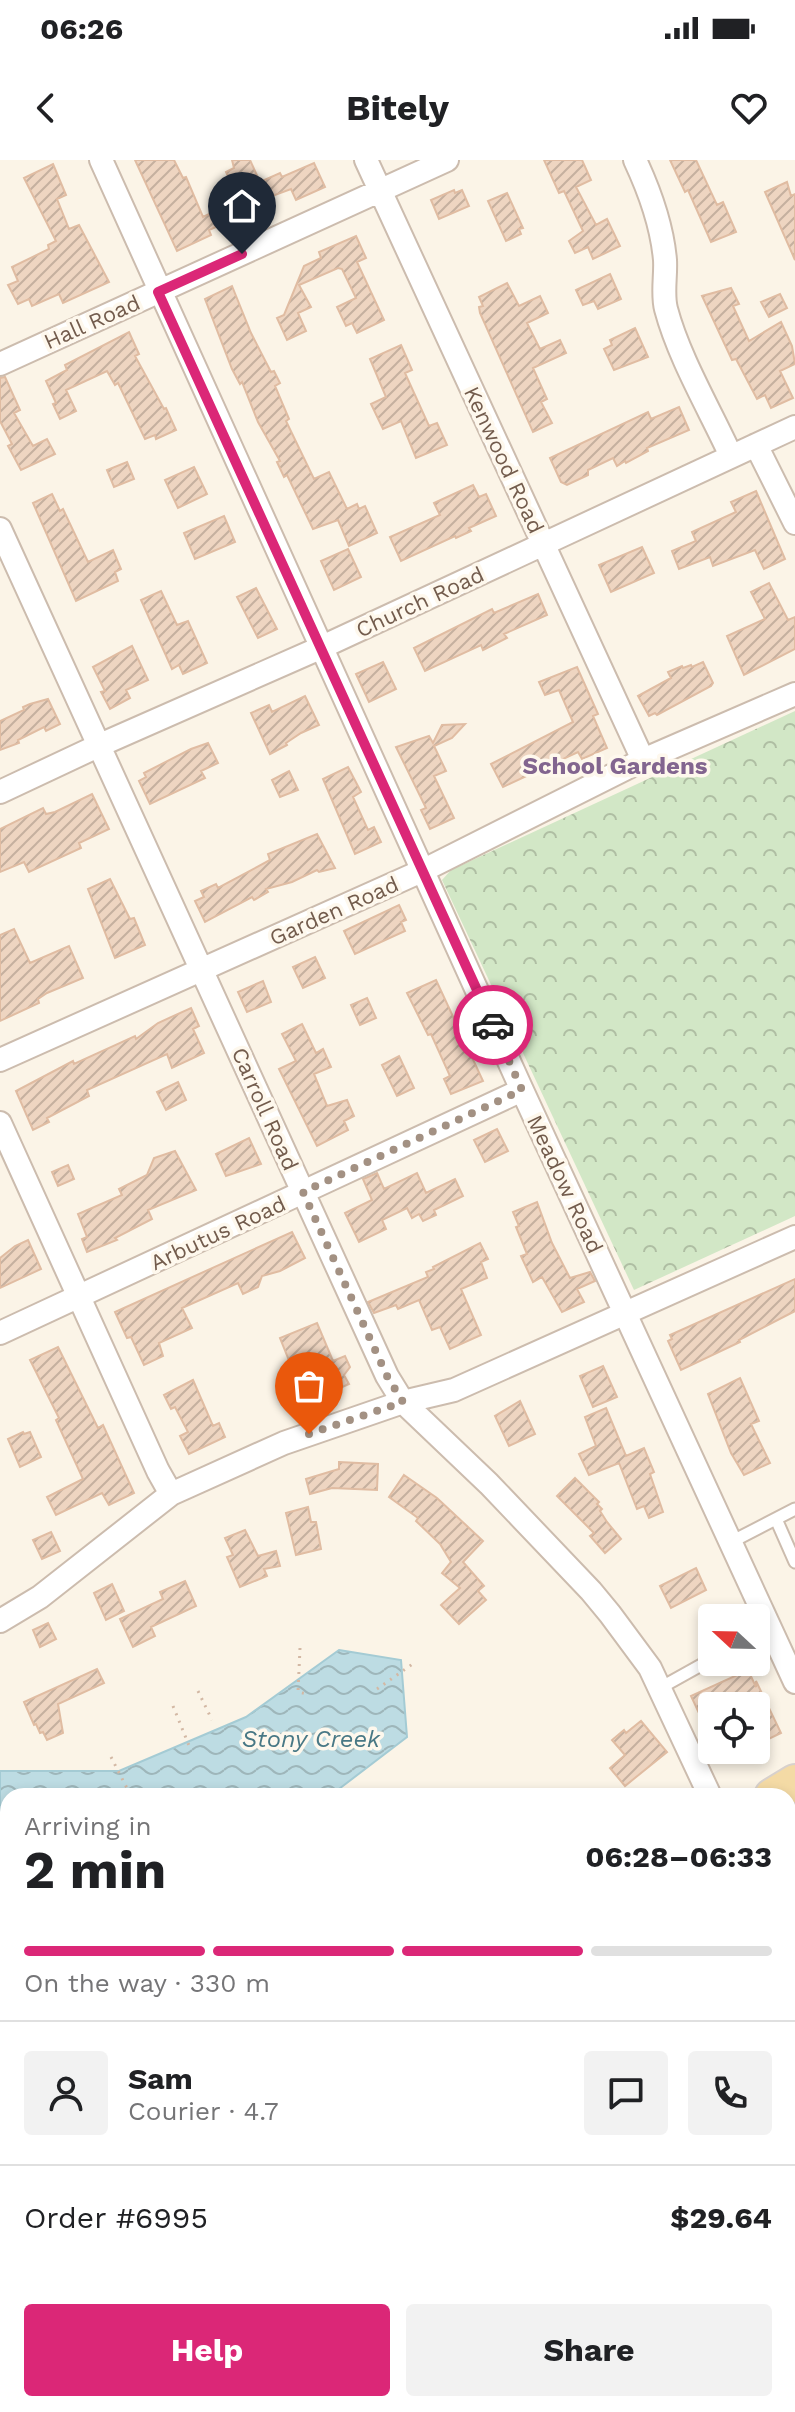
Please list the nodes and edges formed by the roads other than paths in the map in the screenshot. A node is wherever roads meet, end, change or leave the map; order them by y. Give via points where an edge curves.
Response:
1 (101, 160) edge
2 (366, 160) edge
3 (447, 160) edge
4 (635, 160) edge
5 (381, 192) junction
6 (158, 292) junction
7 (0, 364) edge
8 (795, 427) edge
9 (756, 445) junction
10 (731, 456) junction
11 (795, 523) edge
12 (0, 529) edge
13 (543, 545) junction
14 (320, 648) junction
15 (795, 694) edge
16 (100, 745) junction
17 (643, 760) junction
18 (0, 792) edge
19 (424, 870) junction
20 (202, 970) junction
21 (0, 1060) edge
22 (522, 1090) junction
23 (0, 1123) edge
24 (303, 1192) junction
25 (795, 1237) edge
26 (79, 1297) junction
27 (626, 1314) junction
28 (0, 1333) edge
29 (403, 1402) junction
30 (171, 1494) junction
31 (795, 1509) edge
32 (776, 1519) junction
33 (731, 1542) junction
34 (795, 1562) edge
35 (753, 1604) edge
36 (0, 1621) edge
37 (770, 1642) edge
38 (698, 1667) edge
39 (795, 1682) edge
40 (660, 1688) junction
41 (706, 1788) edge

1 - 6 street, Meadow Road
2 - 5 street, Kenwood Road
3 - 5 street, Hall Road
4 - 10 street via 662,232 665,306
5 - 6 street, Hall Road
5 - 13 street, Kenwood Road
6 - 7 street, Hall Road
6 - 14 street, Meadow Road
8 - 9 street, Church Road
9 - 10 street, Church Road
9 - 11 street
10 - 13 street, Church Road
12 - 16 street, Carroll Road
13 - 14 street, Church Road
13 - 17 street, Kenwood Road
14 - 16 street, Church Road
14 - 19 street, Meadow Road
15 - 17 street, Garden Road
16 - 18 street, Church Road
16 - 20 street, Carroll Road
17 - 19 street, Garden Road
19 - 20 street, Garden Road
19 - 22 street, Meadow Road
20 - 21 street, Garden Road
20 - 24 street, Carroll Road
22 - 24 street, Arbutus Road
22 - 27 street, Meadow Road
23 - 26 street
24 - 26 street, Arbutus Road
24 - 29 street, Carroll Road
25 - 27 street
26 - 28 street, Arbutus Road
26 - 30 street
27 - 29 street via 454,1390
27 - 33 street, Meadow Road
29 - 30 street via 284,1443
29 - 40 street, Carroll Road via 591,1591
30 - 36 street via 40,1597
31 - 32 lane
32 - 33 lane
32 - 34 lane
33 - 35 street, Meadow Road
37 - 39 street, Meadow Road
38 - 40 lane
40 - 41 street, Carroll Road

